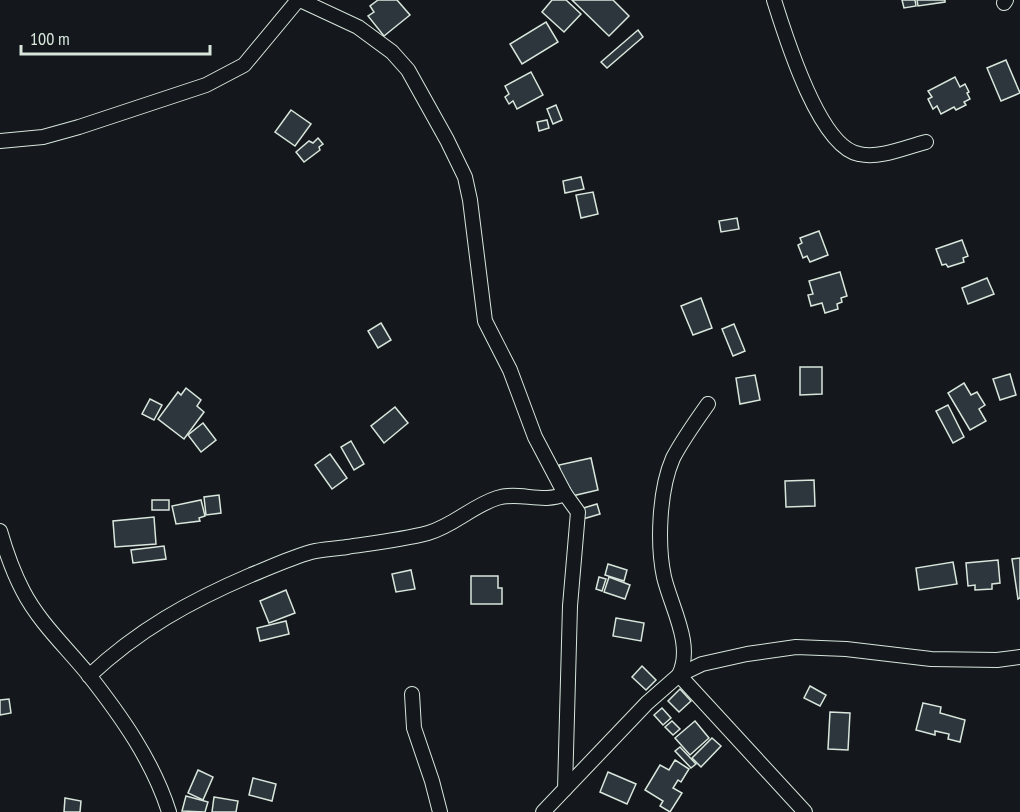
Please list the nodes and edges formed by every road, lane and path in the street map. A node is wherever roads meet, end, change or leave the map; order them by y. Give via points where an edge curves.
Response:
1 (299, 0) edge
2 (774, 0) edge
3 (0, 141) edge
4 (927, 142) dead end
5 (708, 404) dead end
6 (565, 494) junction
7 (0, 531) edge
8 (1020, 657) edge
9 (89, 675) junction
10 (679, 675) junction
11 (412, 694) dead end
12 (565, 789) junction
13 (169, 812) edge
14 (440, 812) edge
15 (543, 812) edge
16 (805, 812) edge

1 - 3 street via 244,65 225,77 79,128 43,137
1 - 6 street via 358,27 392,52 408,70 447,140 465,177 470,200 485,321 510,370 534,437
2 - 4 street via 799,73 824,123 840,144 857,154 873,155
5 - 10 street via 672,462 661,515 664,576 685,658
6 - 9 street via 549,498 498,498 431,532 313,552 280,563 212,591 168,615 126,643
6 - 12 street via 578,513 570,606
7 - 9 street via 24,592
8 - 10 street via 931,659 846,649 796,648 702,664
9 - 13 street via 146,755
10 - 12 street
10 - 16 street
11 - 14 street via 414,728
12 - 15 street

